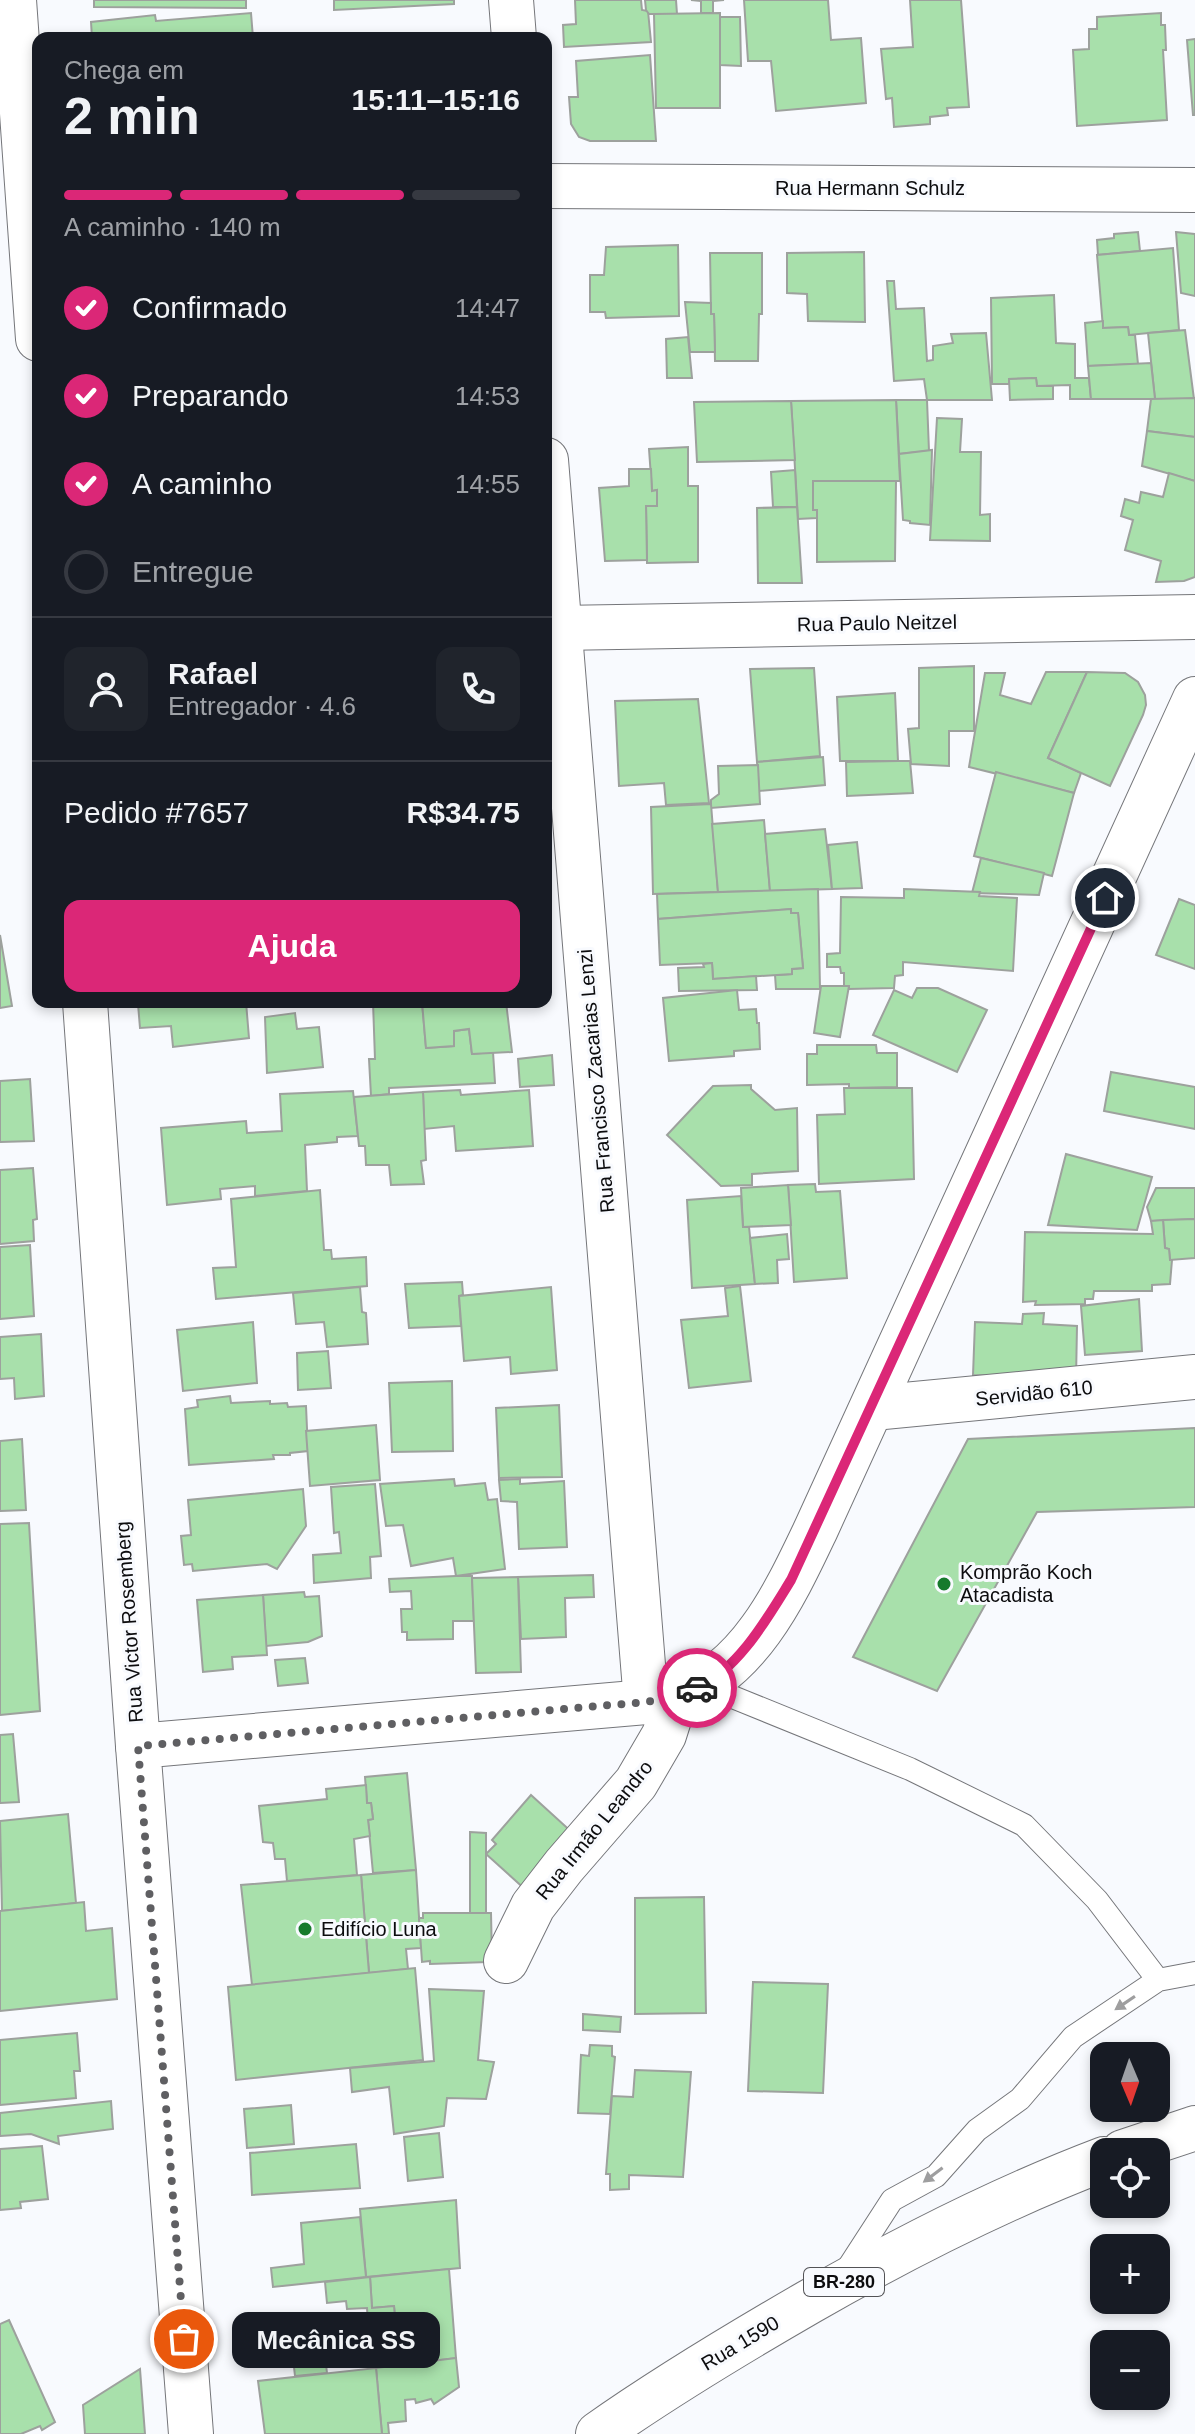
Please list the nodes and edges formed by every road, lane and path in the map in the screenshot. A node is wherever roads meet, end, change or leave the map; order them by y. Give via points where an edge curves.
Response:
1 (14, 0) edge
2 (511, 0) edge
3 (514, 32) edge
4 (552, 186) edge
5 (1195, 190) edge
6 (32, 254) edge
7 (552, 538) edge
8 (1195, 617) edge
9 (559, 628) junction
10 (1195, 699) edge
11 (85, 1008) edge
12 (1195, 1377) edge
13 (873, 1408) junction
14 (675, 1695) junction
15 (138, 1746) junction
16 (506, 1961) dead end
17 (1195, 1973) edge
18 (1158, 1980) junction
19 (1195, 2128) edge
20 (1165, 2138) edge
21 (1090, 2164) edge
22 (837, 2286) junction
23 (191, 2434) edge
24 (598, 2434) edge

1 - 6 main road
2 - 3 main road
4 - 5 main road, Rua Hermann Schulz
7 - 9 main road, Rua Francisco Zacarias Lenzi
8 - 9 main road, Rua Paulo Neitzel
9 - 14 main road, Rua Francisco Zacarias Lenzi
10 - 13 main road
11 - 15 main road, Rua Victor Rosemberg
12 - 13 main road, Servidão 610
13 - 14 main road via 791,1580 764,1624 736,1658
14 - 15 main road
14 - 16 main road, Rua Irmão Leandro via 653,1757 533,1906
14 - 18 lane via 910,1769 1024,1825 1097,1900
15 - 23 main road, Rua Victor Rosemberg
17 - 18 lane
18 -> 22 lane via 1073,2037 1020,2099 977,2130 936,2176 892,2200
19 - 20 main road
21 - 22 main road, Rua 1590 / BR-280 via 958,2221
22 - 24 main road, Rua 1590 / BR-280

